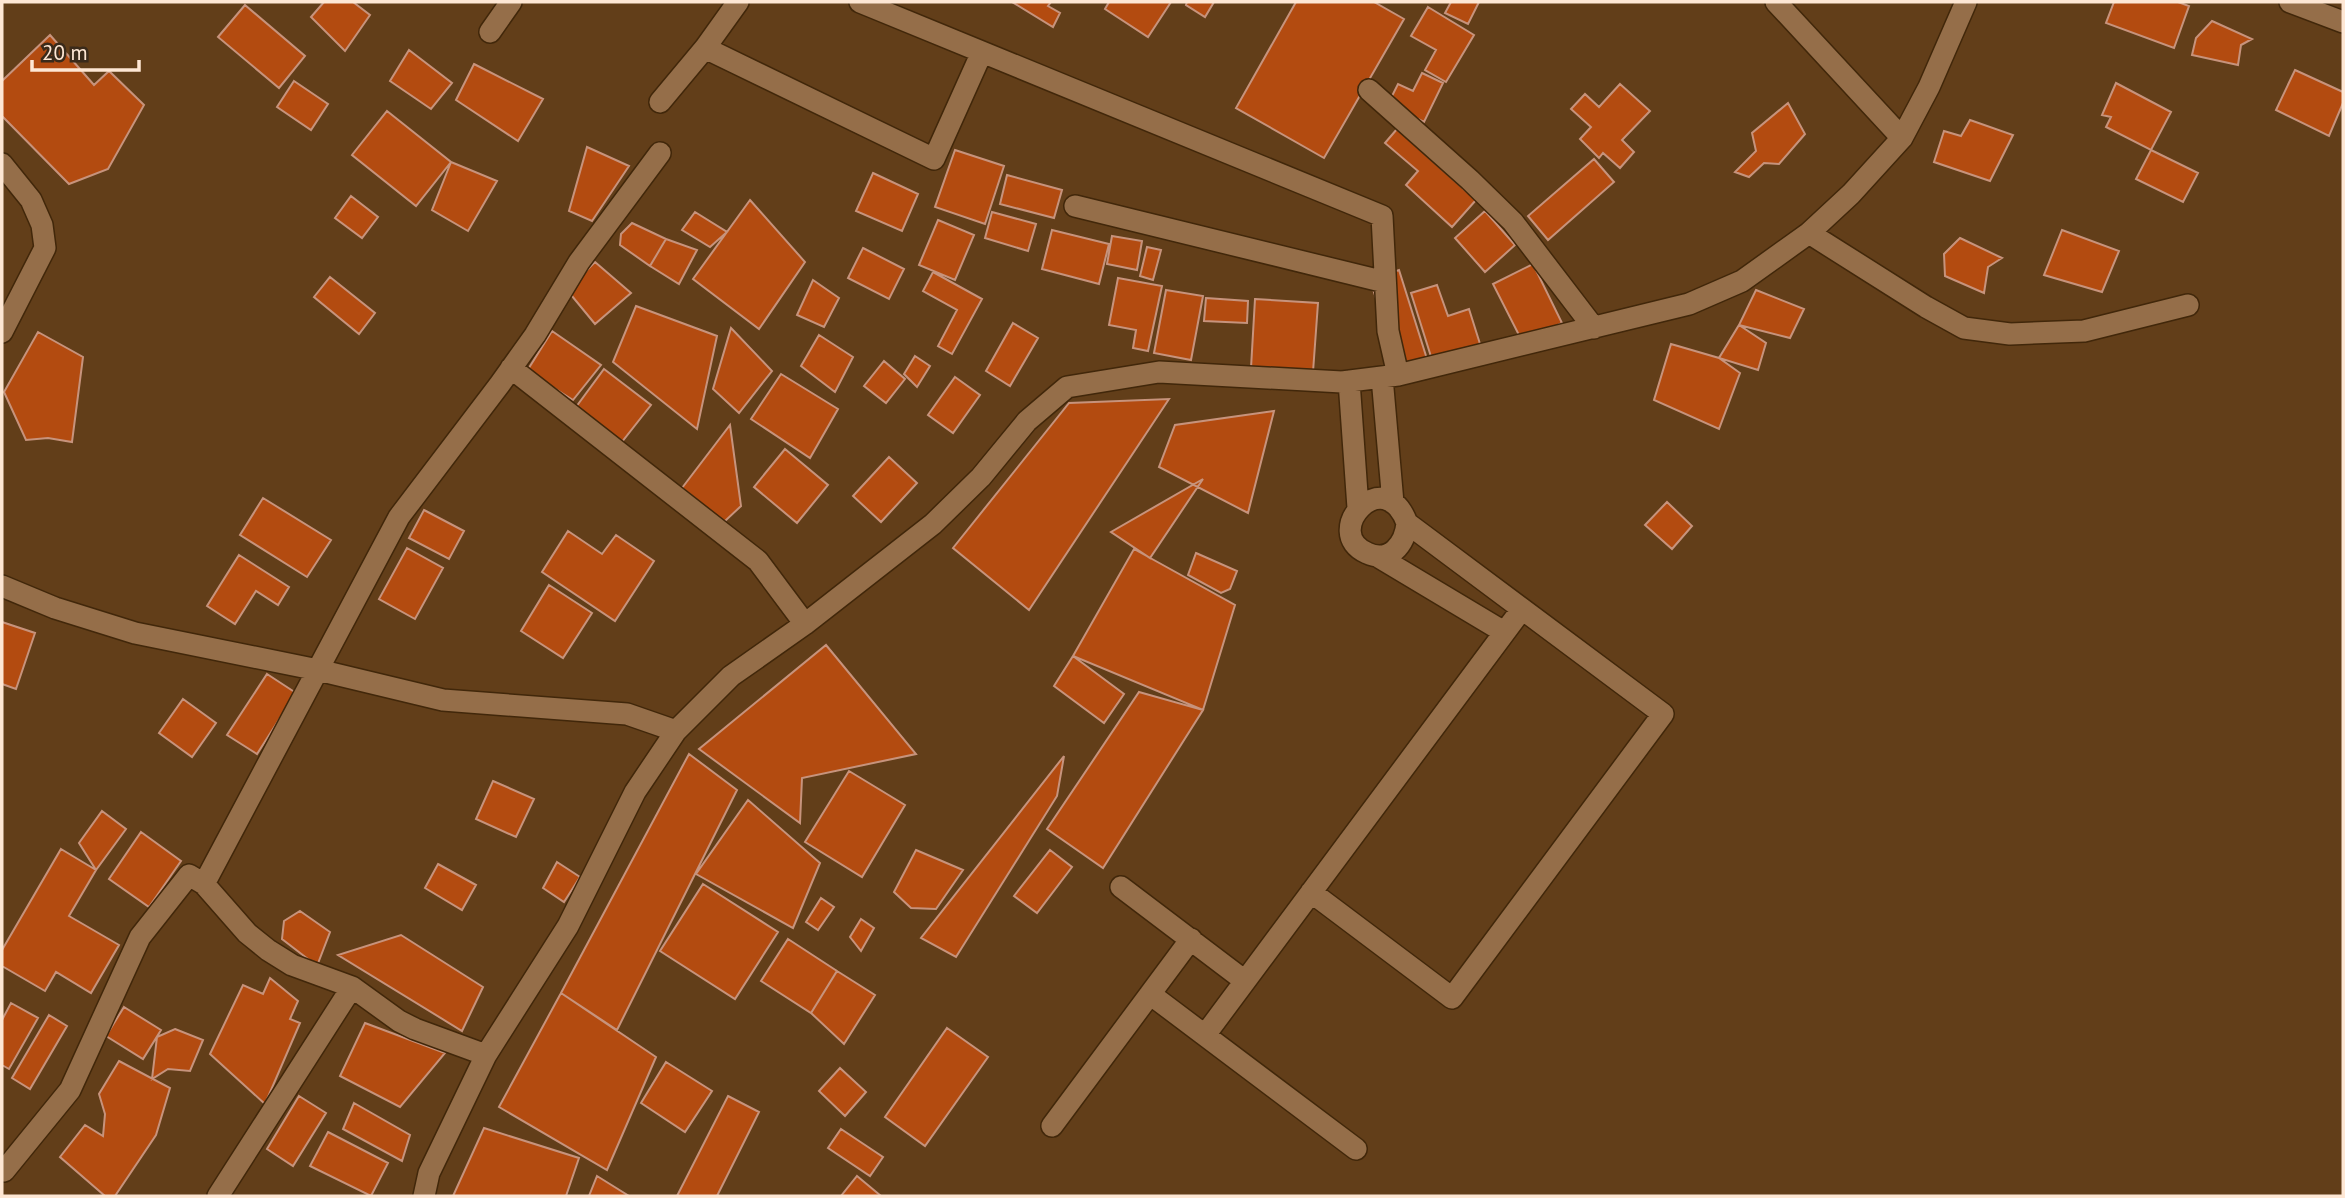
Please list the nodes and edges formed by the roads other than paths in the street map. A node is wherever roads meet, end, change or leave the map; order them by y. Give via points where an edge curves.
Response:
1 (511, 2) edge
2 (738, 2) edge
3 (860, 2) edge
4 (1776, 2) edge
5 (1966, 2) edge
6 (2290, 2) edge
7 (2343, 22) edge
8 (490, 32) dead end
9 (705, 48) junction
10 (982, 52) junction
11 (1369, 90) dead end
12 (660, 102) dead end
13 (1902, 138) junction
14 (660, 153) dead end
15 (2, 164) edge
16 (1075, 206) dead end
17 (1809, 233) junction
18 (1385, 282) junction
19 (2188, 305) dead end
20 (1594, 328) junction
21 (2, 332) edge
22 (511, 368) junction
23 (1390, 376) junction
24 (1349, 381) junction
25 (1393, 503) junction
26 (1358, 508) junction
27 (1407, 523) junction
28 (1377, 556) junction
29 (2, 586) edge
30 (1522, 608) junction
31 (805, 624) junction
32 (1504, 632) junction
33 (318, 670) junction
34 (676, 731) junction
35 (204, 884) junction
36 (1121, 887) dead end
37 (1311, 892) junction
38 (1191, 939) junction
39 (1245, 981) junction
40 (352, 987) junction
41 (1150, 994) junction
42 (1205, 1035) junction
43 (486, 1055) junction
44 (1052, 1126) dead end
45 (1356, 1149) dead end
46 (4, 1171) dead end
47 (218, 1196) edge
48 (425, 1196) edge

1 - 8 street
2 - 9 street
3 - 10 street
4 - 13 street
5 - 13 street
6 - 7 street
9 - 10 street via 934,159
9 - 12 street
10 - 18 street via 1382,216
11 - 20 street via 1513,222
13 - 17 street
14 - 22 street via 579,262
15 - 21 street via 31,200 42,225 45,248
16 - 18 street
17 - 19 street via 1964,328 2010,334 2084,331
17 - 20 street via 1742,281 1689,304
18 - 23 street
20 - 23 street
22 - 31 street via 758,561
22 - 33 street via 399,517
23 - 24 street
23 - 25 street
24 - 26 street
24 - 31 street via 1159,372 1067,387 1027,421 981,477 933,524
25 - 26 street via 1381,499
25 - 27 street
26 - 28 street via 1351,519 1355,544
27 - 28 street via 1399,547
27 - 30 street
28 - 32 street
29 - 33 street via 135,633
30 - 32 street
30 - 37 street via 1663,714 1452,998
31 - 34 street via 731,676
32 - 37 street
33 - 34 street via 443,700 627,713
33 - 35 street
34 - 43 street via 635,792 568,926
35 - 40 street via 268,950 311,973
35 - 46 street via 186,876 140,937 78,1078
36 - 38 street
37 - 39 street
38 - 39 street
38 - 41 street
39 - 42 street
40 - 43 street via 406,1025
40 - 47 street
41 - 42 street
41 - 44 street
42 - 45 street
43 - 48 street via 429,1173

